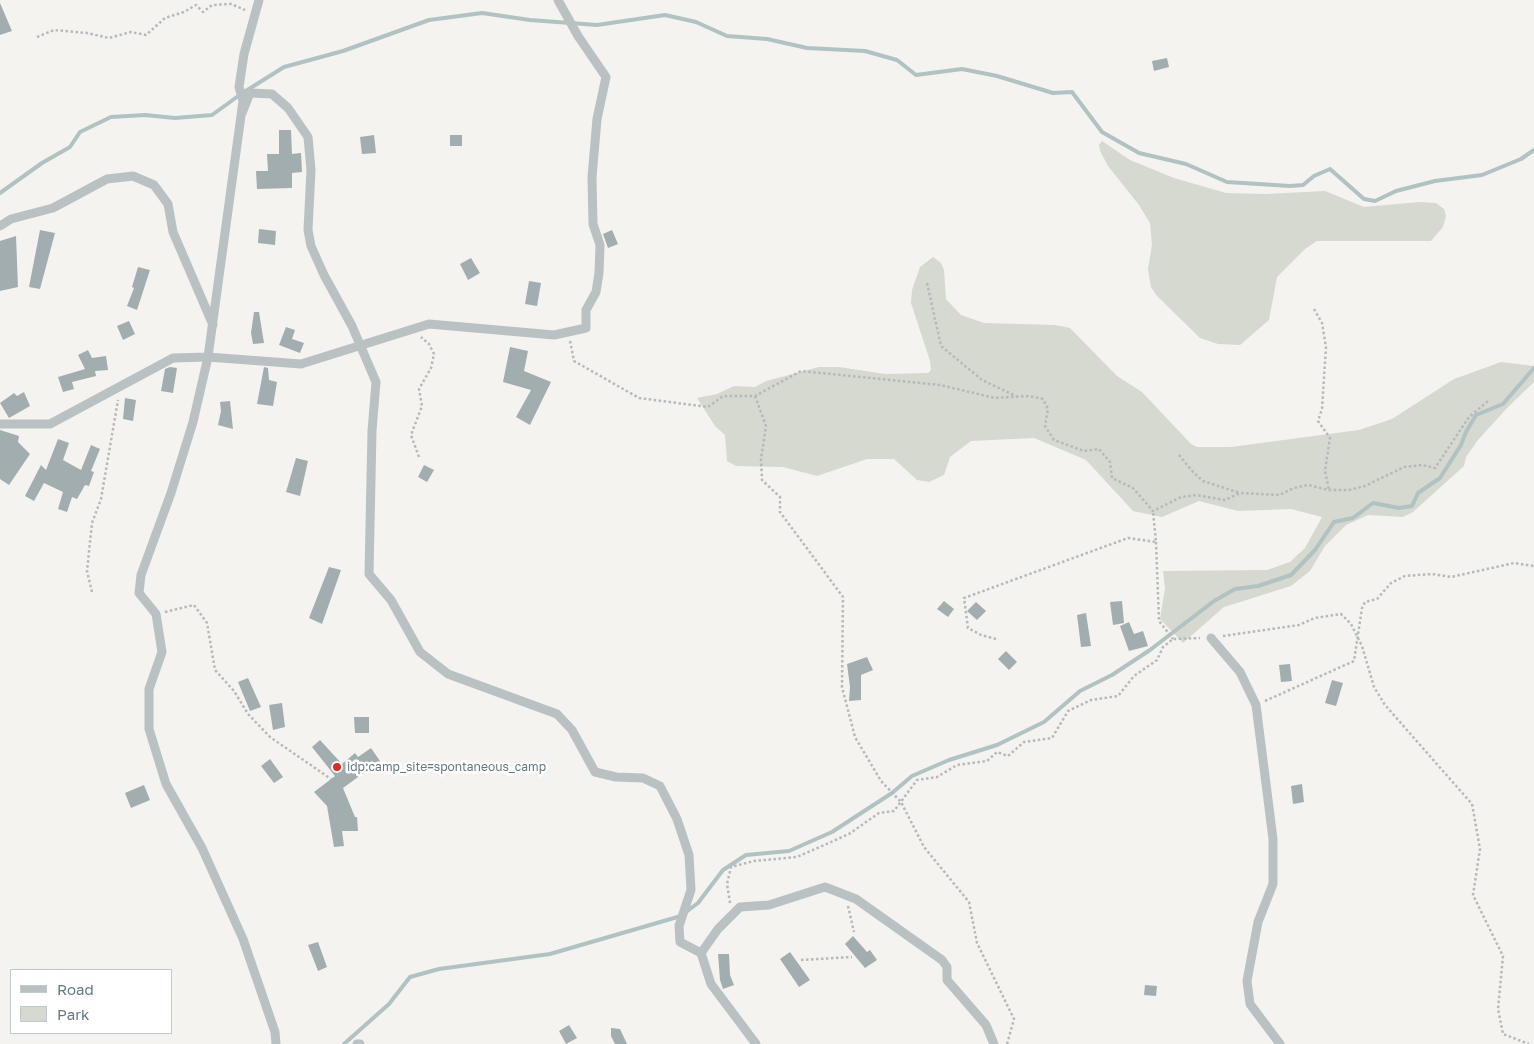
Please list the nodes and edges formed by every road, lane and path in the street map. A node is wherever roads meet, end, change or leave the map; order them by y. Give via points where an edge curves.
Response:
1 (259, 0) edge
2 (558, 0) edge
3 (256, 15) junction
4 (37, 37) dead end
5 (242, 113) junction
6 (0, 226) edge
7 (927, 283) dead end
8 (1314, 309) dead end
9 (213, 325) junction
10 (412, 330) junction
11 (568, 332) junction
12 (360, 346) junction
13 (208, 357) junction
14 (120, 386) junction
15 (755, 396) junction
16 (1017, 397) junction
17 (1488, 401) dead end
18 (0, 424) edge
19 (1179, 455) dead end
20 (419, 457) dead end
21 (1329, 490) junction
22 (1240, 493) junction
23 (1153, 511) junction
24 (1156, 542) junction
25 (1534, 566) edge
26 (92, 592) dead end
27 (156, 614) junction
28 (1211, 638) junction
29 (1358, 638) junction
30 (996, 639) dead end
31 (1173, 639) junction
32 (1256, 705) junction
33 (331, 779) dead end
34 (900, 802) junction
35 (846, 895) junction
36 (734, 913) junction
37 (854, 932) dead end
38 (702, 953) junction
39 (852, 957) dead end
40 (801, 960) dead end
41 (276, 1044) edge
42 (756, 1044) edge
43 (994, 1044) edge
44 (1007, 1044) edge
45 (1280, 1044) edge
46 (1529, 1044) edge

1 - 3 street
2 - 11 street via 606,77 597,119 592,177 593,224 600,245 599,273 596,292 586,310 586,328
3 - 4 path via 231,4 212,5 203,12 196,5 165,18 146,35 130,32 109,38 54,30
3 - 5 street via 244,54 239,87 244,101
5 - 9 street
5 - 12 street via 250,92 272,94 288,108 308,137 311,170 308,230 311,246
6 - 9 street via 12,219 53,208 107,178 133,176 154,185 168,204 173,232
7 - 16 path via 941,346 982,380
8 - 21 path via 1322,323 1326,347 1322,409 1318,421 1330,438 1325,471
9 - 13 street
10 - 11 street via 429,324 554,335
10 - 12 street
10 - 20 path via 430,344 434,354 431,368 419,389 422,406 411,435
11 - 15 path via 574,362 639,398 708,407 723,396
12 - 13 street via 301,364
12 - 38 street via 376,382 368,527 369,574 391,600 420,652 448,674 557,714 572,730 595,772 643,778 660,786 677,819 688,855 692,890 679,926 680,942
13 - 14 street via 174,358
13 - 27 street via 193,422 141,575 139,592
14 - 18 street via 50,424
14 - 26 path via 106,476 92,523 87,571
15 - 16 path via 801,371 940,385 995,398
15 - 34 path via 766,426 761,459 762,480 780,497 780,512 843,597 842,687 855,738 881,780
16 - 23 path via 1043,399 1048,410 1045,426 1054,440 1084,451 1099,449 1110,462 1112,478 1133,488
17 - 21 path via 1468,417 1435,468 1422,465 1404,467 1366,486
19 - 22 path via 1203,481
21 - 22 path via 1308,485 1279,495
22 - 23 path via 1225,500 1196,495 1181,497
23 - 24 path
24 - 30 path via 1128,538 964,598 968,628
24 - 31 path via 1159,621
25 - 29 path via 1514,563 1451,577 1432,574 1405,576 1391,583 1376,599 1365,602
27 - 33 path via 194,605 207,623 215,670 234,691 248,714 270,737
27 - 41 street via 162,652 150,689 149,729 166,784 202,848 243,939 275,1032
28 - 29 path via 1299,625 1341,614
28 - 31 path
28 - 32 street via 1240,672
29 - 32 path via 1354,661
29 - 46 path via 1374,687 1385,705 1472,804 1480,849 1473,894 1503,956 1498,1009 1503,1034
31 - 34 path via 1163,647 1157,660 1134,676 1118,696 1092,700 1068,711 1052,738 1024,742 1008,756 997,752 987,761 957,765 937,777 917,780
32 - 45 street via 1273,839 1273,884 1258,922 1246,981 1250,1004
34 - 36 path via 894,811 879,813 849,834 797,857 754,861 732,867 727,884
34 - 44 path via 924,847 969,902 977,943 1014,1019
35 - 36 street via 825,887 769,904 740,907
35 - 37 path
35 - 43 street via 942,960 947,967 946,980 986,1025
36 - 38 street
38 - 42 street via 711,984
39 - 40 path

